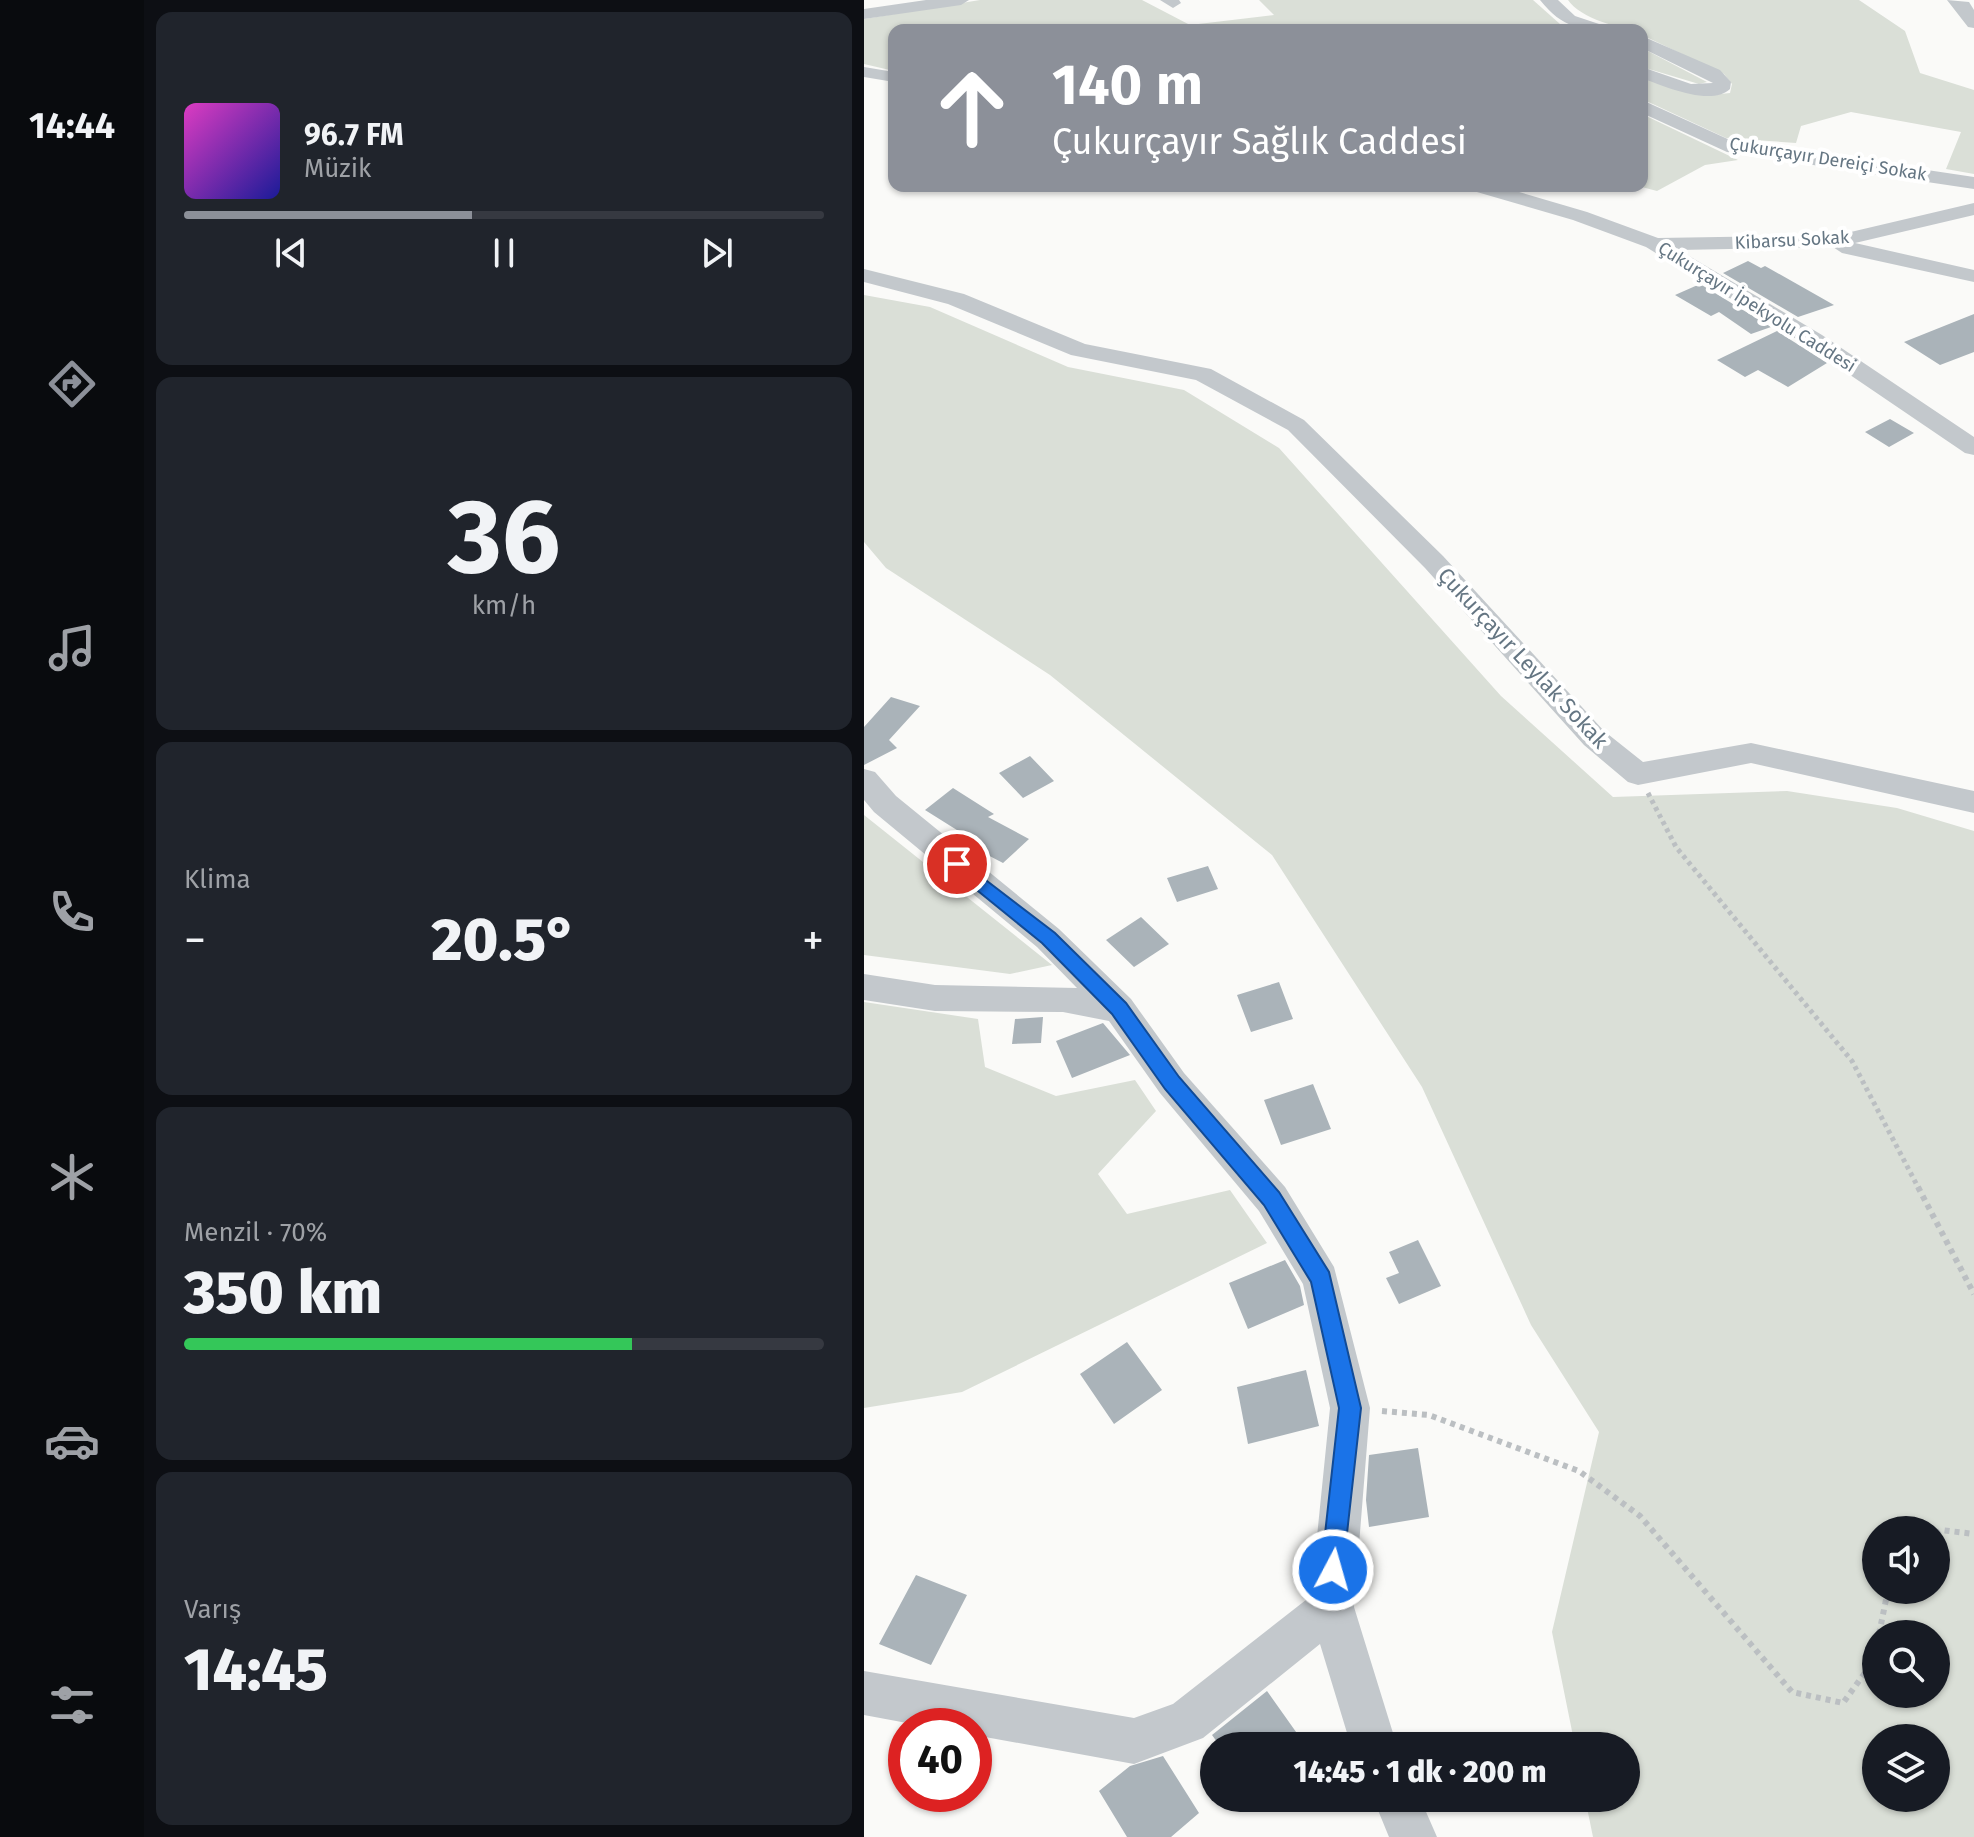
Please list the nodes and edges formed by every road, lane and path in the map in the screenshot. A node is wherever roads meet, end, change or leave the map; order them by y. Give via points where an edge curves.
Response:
1 (961, 0) edge
2 (1548, 0) edge
3 (1955, 0) edge
4 (864, 14) edge
5 (1974, 23) edge
6 (1585, 24) edge
7 (1648, 44) edge
8 (864, 72) edge
9 (1648, 74) edge
10 (888, 76) edge
11 (1648, 109) edge
12 (1974, 183) edge
13 (1498, 192) edge
14 (1974, 209) edge
15 (1838, 241) junction
16 (1655, 244) junction
17 (864, 275) edge
18 (1974, 276) edge
19 (1974, 448) edge
20 (1638, 774) junction
21 (864, 780) edge
22 (1974, 802) edge
23 (864, 987) edge
24 (1119, 1009) junction
25 (1974, 1294) edge
26 (1350, 1408) junction
27 (1950, 1531) edge
28 (1974, 1534) edge
29 (1332, 1607) junction
30 (1862, 1677) edge
31 (864, 1693) edge
32 (1368, 1732) edge
33 (1402, 1812) edge
34 (1413, 1837) edge

1 - 4 street
2 - 6 street via 1569,20
3 - 5 street
7 - 9 street via 1714,74 1721,89 1689,89
8 - 10 street
11 - 12 street, Çukurçayır Dereiçi Sokak via 1727,146
13 - 16 street, Çukurçayır İpekyolu Caddesi
14 - 15 street, Kibarsu Sokak
15 - 16 street, Kibarsu Sokak
15 - 18 street via 1849,249
16 - 19 street, Çukurçayır İpekyolu Caddesi via 1814,340
17 - 20 street, Çukurçayır Leylak Sokak via 956,299 1079,350 1203,374 1296,425 1434,562 1594,738
20 - 22 street via 1751,753
20 - 25 path via 1676,847 1852,1061
21 - 24 street via 885,804 1048,938
23 - 24 street via 935,998 1063,999
24 - 26 street via 1172,1083 1272,1199 1321,1279
26 - 29 street
26 - 30 path via 1429,1415 1579,1471 1640,1516 1792,1692 1843,1703
27 - 28 path
29 - 31 street via 1187,1722 1134,1741
29 - 32 street
33 - 34 street

